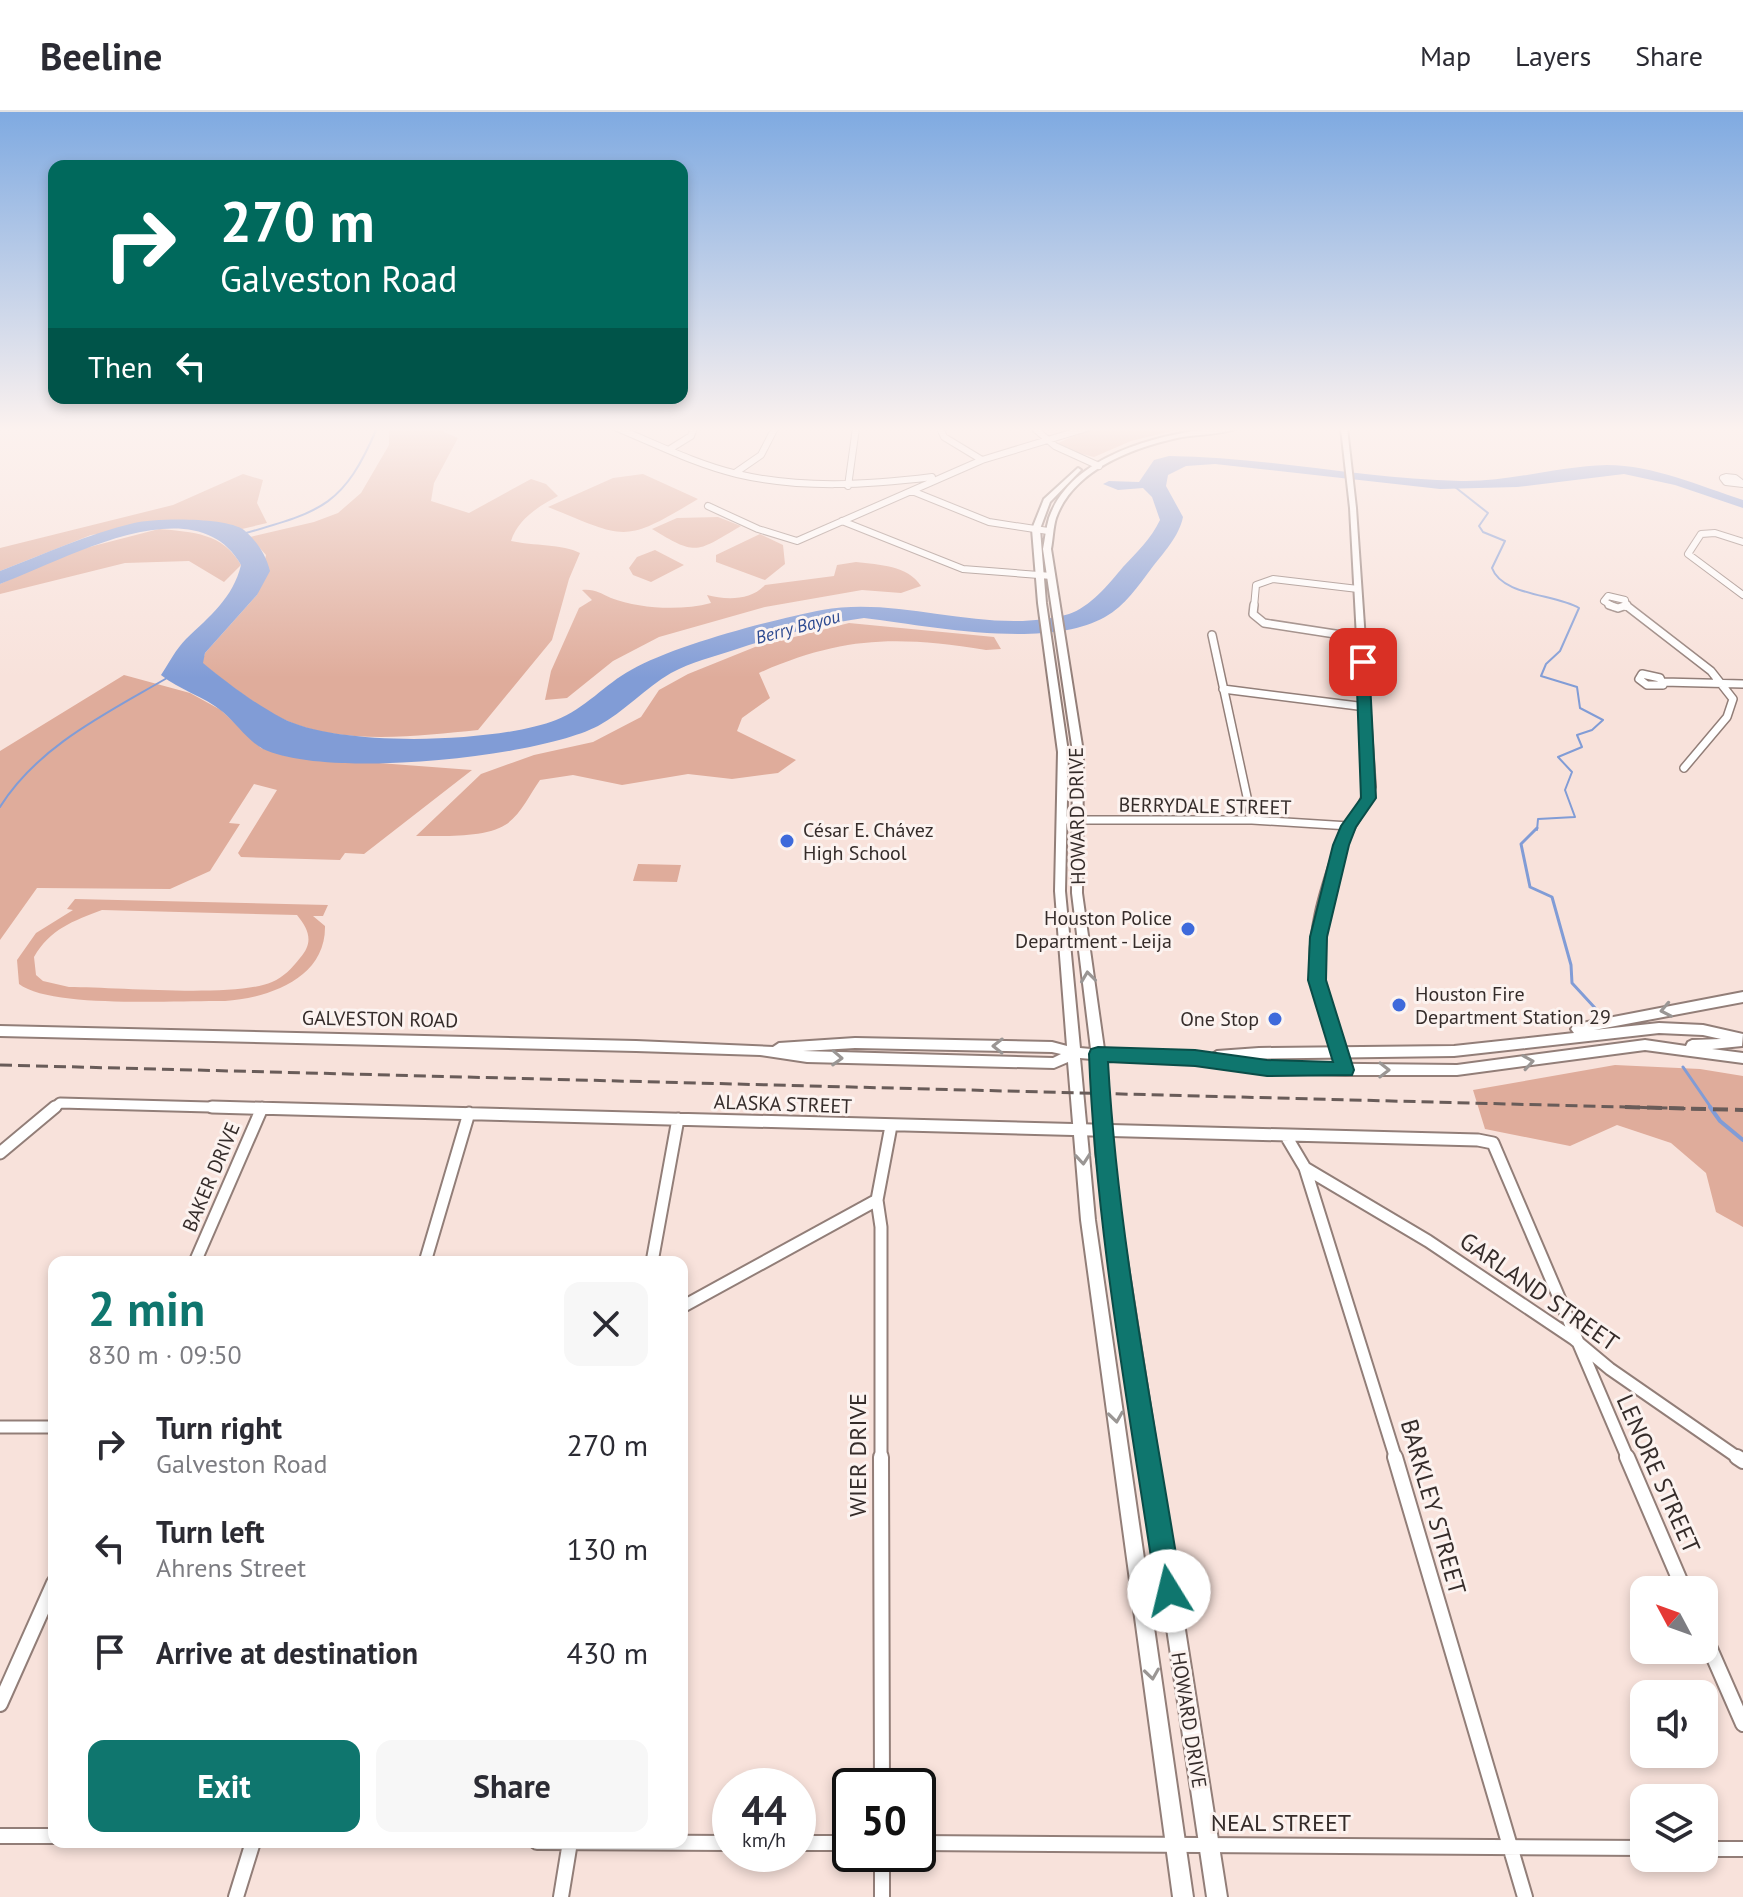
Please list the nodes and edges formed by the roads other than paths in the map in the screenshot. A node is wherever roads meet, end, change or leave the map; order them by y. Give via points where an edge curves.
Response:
1 (720, 511) edge
2 (865, 511) edge
3 (962, 511) edge
4 (1044, 511) edge
5 (1054, 511) edge
6 (1353, 511) edge
7 (842, 521) junction
8 (1036, 529) junction
9 (1048, 531) junction
10 (1743, 542) edge
11 (1039, 576) junction
12 (1052, 576) junction
13 (1358, 589) junction
14 (1743, 595) edge
15 (1627, 606) dead end
16 (1212, 635) dead end
17 (1361, 638) junction
18 (1052, 680) junction
19 (1068, 680) junction
20 (1663, 682) dead end
21 (1723, 683) junction
22 (1743, 684) edge
23 (1223, 689) junction
24 (1366, 707) junction
25 (1063, 752) junction
26 (1078, 752) junction
27 (1684, 768) dead end
28 (1061, 820) junction
29 (1077, 820) junction
30 (1252, 820) junction
31 (1349, 826) junction
32 (1062, 913) junction
33 (1080, 913) junction
34 (1743, 997) edge
35 (0, 1031) edge
36 (1743, 1041) edge
37 (879, 1044) junction
38 (1505, 1045) junction
39 (1645, 1045) junction
40 (760, 1050) junction
41 (1075, 1053) junction
42 (1416, 1053) junction
43 (1098, 1054) junction
44 (1341, 1054) junction
45 (1195, 1058) junction
46 (1743, 1058) edge
47 (879, 1059) junction
48 (1345, 1070) junction
49 (1423, 1071) junction
50 (262, 1108) junction
51 (469, 1113) junction
52 (678, 1119) junction
53 (891, 1126) junction
54 (1081, 1129) junction
55 (1103, 1130) junction
56 (1286, 1136) junction
57 (0, 1153) edge
58 (1499, 1154) joint
59 (1305, 1168) junction
60 (877, 1200) junction
61 (198, 1256) edge
62 (427, 1256) edge
63 (653, 1256) edge
64 (688, 1304) edge
65 (1574, 1339) junction
66 (0, 1427) edge
67 (48, 1427) edge
68 (1743, 1461) edge
69 (1127, 1497) junction
70 (1155, 1497) junction
71 (1678, 1576) edge
72 (48, 1596) edge
73 (1717, 1664) edge
74 (0, 1704) edge
75 (1743, 1724) edge
76 (882, 1768) edge
77 (0, 1836) edge
78 (48, 1836) edge
79 (688, 1843) edge
80 (712, 1843) edge
81 (936, 1843) edge
82 (1176, 1846) junction
83 (1209, 1847) junction
84 (1511, 1847) junction
85 (251, 1848) edge
86 (569, 1848) edge
87 (1630, 1848) edge
88 (1718, 1849) edge
89 (1743, 1849) edge
90 (882, 1872) edge
91 (236, 1897) edge
92 (561, 1897) edge
93 (882, 1897) edge
94 (1183, 1897) edge
95 (1217, 1897) edge
96 (1525, 1897) edge

1 - 7 street via 797,541
2 - 7 street
3 - 8 street via 989,522
4 - 8 main road, HOWARD DRIVE
5 - 9 main road, HOWARD DRIVE
6 - 13 street
7 - 11 street via 942,563
8 - 9 street
8 - 11 main road, HOWARD DRIVE
9 - 12 main road, HOWARD DRIVE
10 - 14 street via 1701,534 1688,554
11 - 12 street
11 - 18 main road, HOWARD DRIVE
12 - 19 main road, HOWARD DRIVE
13 - 17 street
13 - 17 street via 1262,581 1256,585 1253,614 1276,626
15 - 21 street
16 - 23 street
17 - 24 street
18 - 19 main road
18 - 25 main road, HOWARD DRIVE
19 - 26 main road, HOWARD DRIVE
20 - 21 street
21 - 22 street
21 - 27 street via 1733,699 1727,717
23 - 24 street
23 - 30 street
24 - 31 street via 1368,798
25 - 26 main road
25 - 28 main road, HOWARD DRIVE
26 - 29 main road, HOWARD DRIVE
28 - 29 street, BERRYDALE STREET
28 - 32 main road, HOWARD DRIVE
29 - 30 street, BERRYDALE STREET
29 - 33 main road, HOWARD DRIVE
30 - 31 street, BERRYDALE STREET
31 - 44 street via 1318,937 1317,980
32 - 33 main road
32 - 41 main road, HOWARD DRIVE
43 -> 33 main road, HOWARD DRIVE
34 -> 38 main road
35 - 40 main road, GALVESTON ROAD
36 - 38 main road, GALVESTON ROAD via 1703,1030 1659,1028
36 - 39 main road
37 - 40 main road, GALVESTON ROAD
41 -> 37 main road, GALVESTON ROAD via 1052,1047
37 - 47 main road
38 - 42 main road, GALVESTON ROAD
39 - 46 main road, GALVESTON ROAD
49 -> 39 main road, GALVESTON ROAD via 1492,1067
40 -> 47 main road, GALVESTON ROAD
41 - 43 main road, GALVESTON ROAD
41 - 47 main road, GALVESTON ROAD via 1054,1063
41 - 54 main road, HOWARD DRIVE
42 - 44 main road, GALVESTON ROAD
42 - 49 main road
43 - 45 main road, GALVESTON ROAD
43 - 55 main road, HOWARD DRIVE
44 - 45 main road, GALVESTON ROAD
44 - 48 street
45 - 48 main road, GALVESTON ROAD via 1267,1068
48 -> 49 main road, GALVESTON ROAD
50 - 51 street, ALASKA STREET
50 - 57 street, ALASKA STREET via 60,1103
50 - 61 street, BAKER DRIVE
51 - 52 street, ALASKA STREET
51 - 62 street
52 - 53 street, ALASKA STREET
52 - 63 street
53 - 54 street, ALASKA STREET
53 - 60 street, WIER DRIVE
54 - 55 street, ALASKA STREET
54 -> 69 main road, HOWARD DRIVE via 1088,1220
55 - 56 street, ALASKA STREET
55 - 70 main road, HOWARD DRIVE
56 - 58 street, ALASKA STREET via 1478,1140 1493,1143
56 - 59 street, BARKLEY STREET
58 - 65 street, LENORE STREET
59 - 65 street, GARLAND STREET via 1428,1241
59 - 84 street, BARKLEY STREET
60 - 64 street
60 - 76 street, WIER DRIVE
65 - 68 street, GARLAND STREET
65 - 71 street, LENORE STREET
66 - 67 street
69 - 70 main road
69 -> 82 main road, HOWARD DRIVE
70 - 83 main road, HOWARD DRIVE
72 - 74 street
73 - 75 street
77 - 78 street
79 - 80 street
81 - 82 street, NEAL STREET
82 - 83 street, NEAL STREET
82 - 94 main road, HOWARD DRIVE
83 - 84 street, NEAL STREET
83 - 95 main road, HOWARD DRIVE
84 - 87 street, NEAL STREET
84 - 96 street, BARKLEY STREET
85 - 91 street
86 - 92 street
88 - 89 street
90 - 93 street

